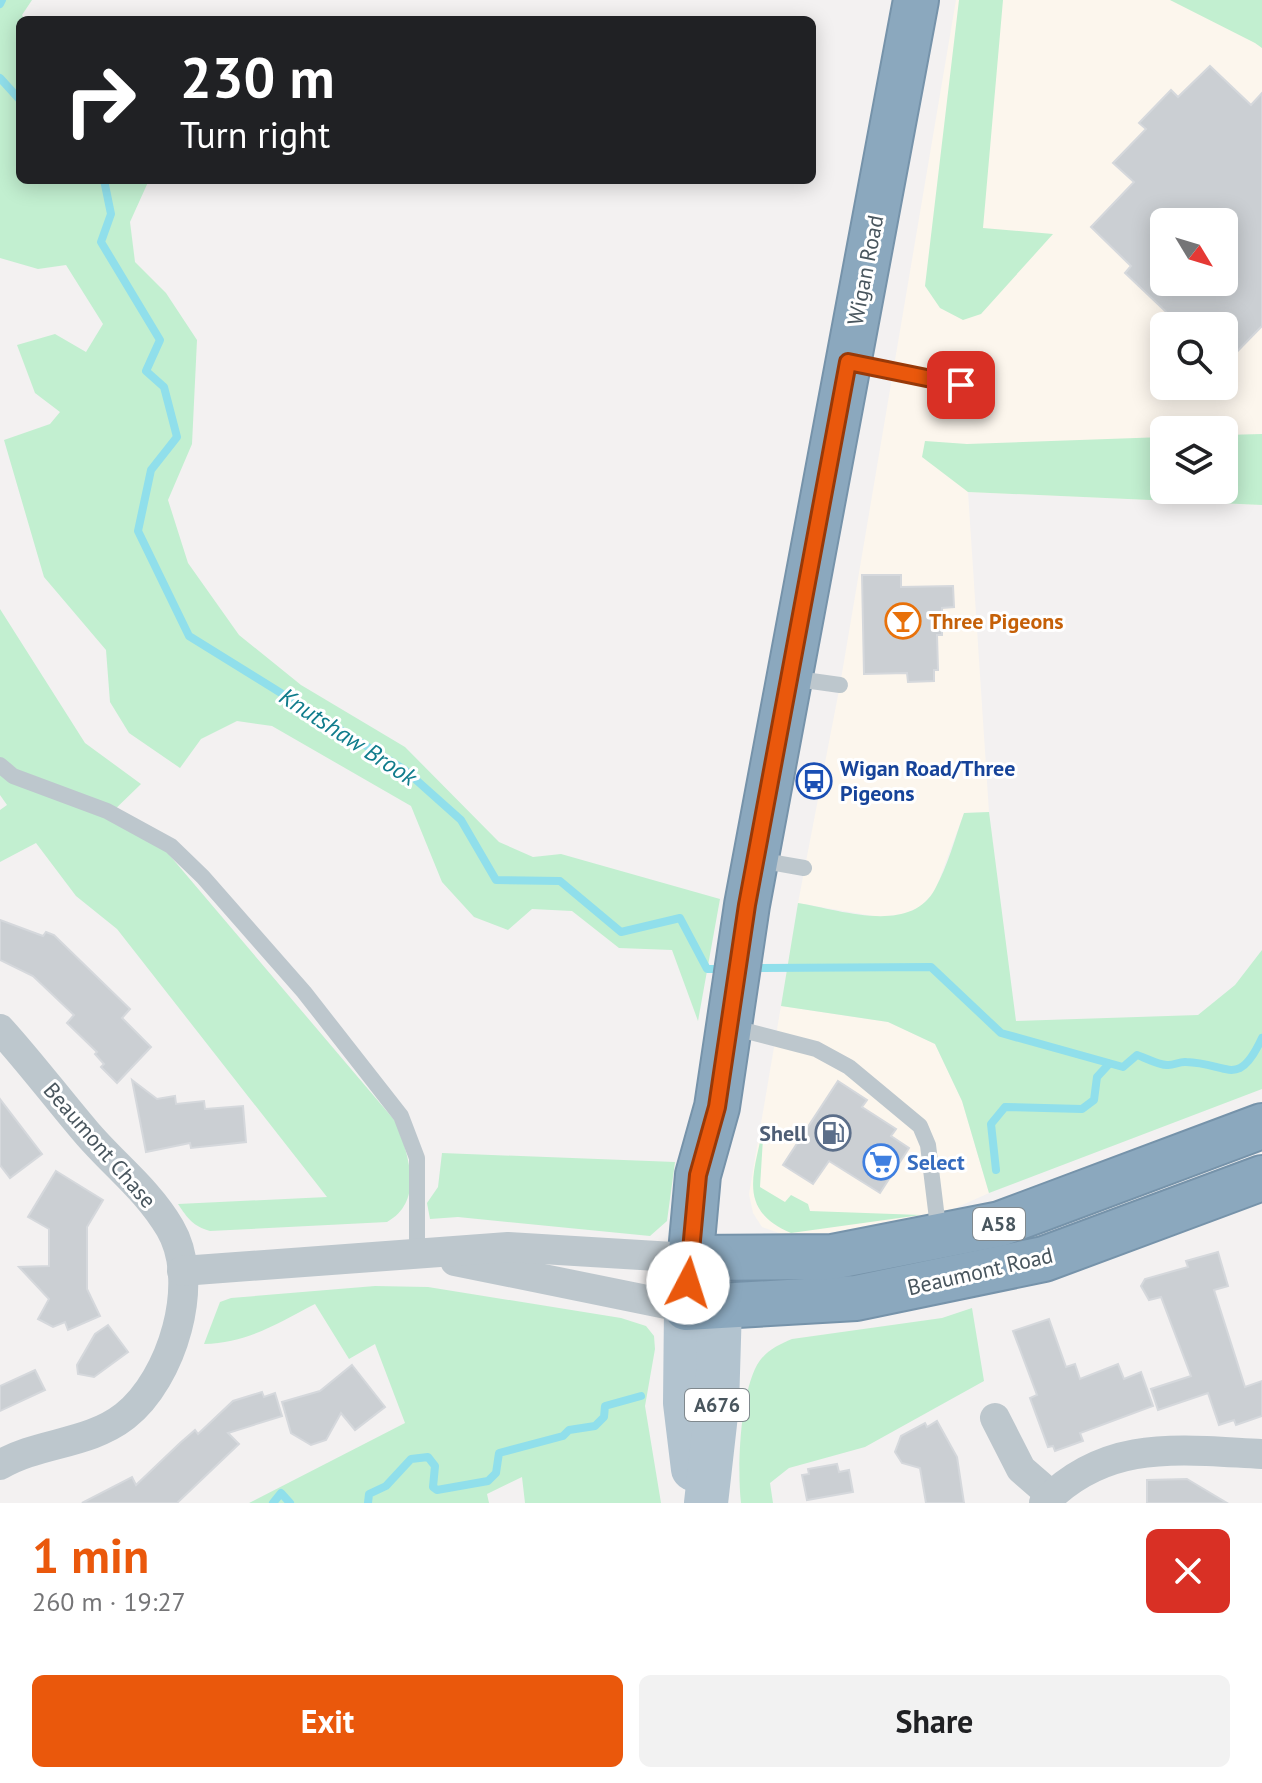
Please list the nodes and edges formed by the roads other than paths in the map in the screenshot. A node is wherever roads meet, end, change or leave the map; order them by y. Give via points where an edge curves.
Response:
1 (916, 0) edge
2 (848, 362) junction
3 (961, 385) dead end
4 (789, 678) junction
5 (840, 685) dead end
6 (0, 765) edge
7 (756, 859) junction
8 (804, 868) dead end
9 (729, 1026) junction
10 (0, 1029) edge
11 (1262, 1126) edge
12 (1262, 1178) edge
13 (417, 1254) junction
14 (706, 1258) junction
15 (941, 1258) junction
16 (182, 1271) junction
17 (703, 1307) junction
18 (995, 1418) dead end
19 (1262, 1454) edge
20 (0, 1465) edge
21 (1047, 1499) edge
22 (697, 1503) edge
23 (706, 1503) edge

1 - 2 highway, Wigan Road
2 - 3 lane
2 - 4 highway, Wigan Road
4 - 5 lane
4 - 7 highway, Wigan Road
6 - 13 lane via 13,776 107,811 171,846 304,992 401,1116 417,1158
7 - 8 lane
7 - 9 highway, Wigan Road
9 - 14 highway, Wigan Road via 717,1107 698,1175
9 - 15 lane via 816,1049 849,1067 920,1126 928,1145
10 - 16 street, Beaumont Chase via 88,1135 145,1190 172,1231
11 - 15 highway, Beaumont Road / A58 via 1000,1224
12 - 15 highway, Beaumont Road / A58 via 1044,1259
13 - 14 street via 508,1247
13 - 16 street
13 - 17 street
14 - 15 highway, Beaumont Road / A58
14 - 17 highway, Wigan Road
15 - 17 highway, Beaumont Road / A58 via 856,1298
16 - 20 street, Beaumont Chase via 170,1357 125,1416 94,1433
17 - 22 main road, Wigan Road / A676 via 685,1403
17 - 23 main road, Wigan Road / A676 via 717,1406
18 - 21 street via 999,1457
19 - 21 street via 1136,1451 1097,1465

